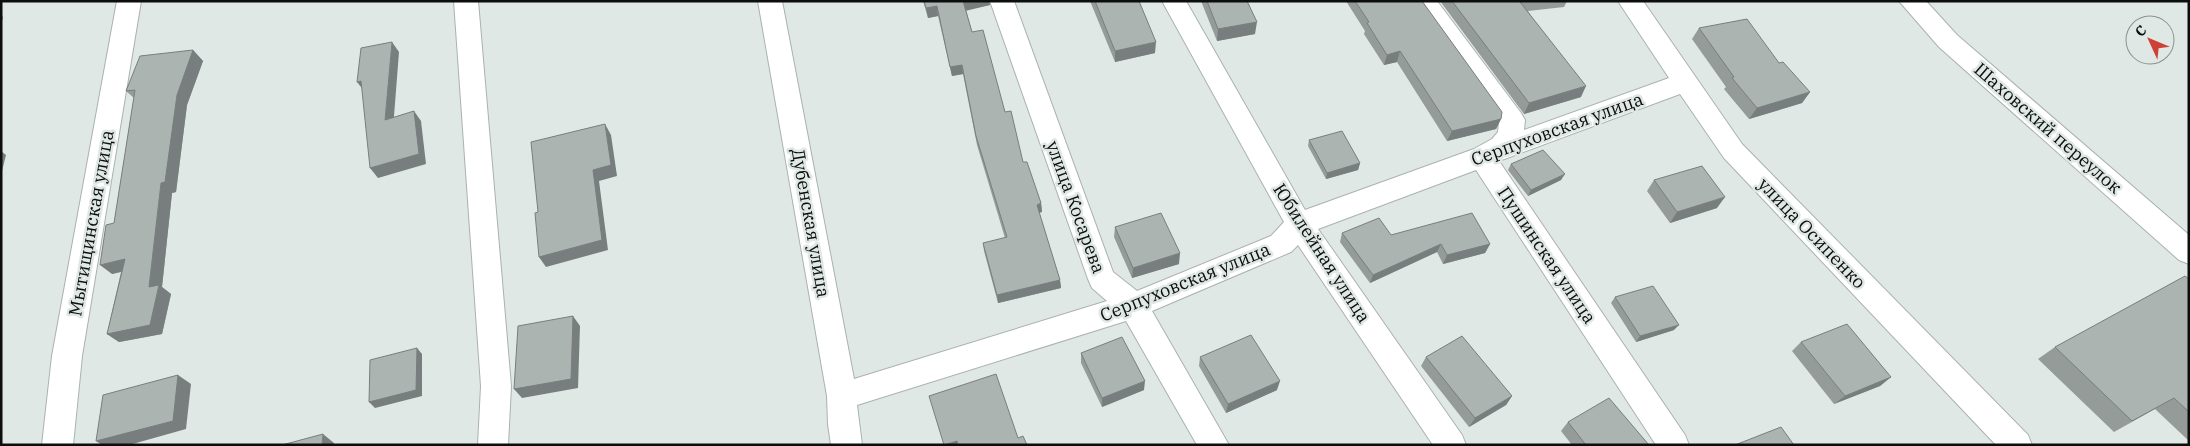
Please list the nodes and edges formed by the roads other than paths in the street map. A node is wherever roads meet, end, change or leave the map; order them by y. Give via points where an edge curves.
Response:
1 (129, 1) edge
2 (466, 1) edge
3 (770, 1) edge
4 (1002, 1) edge
5 (1174, 1) edge
6 (1424, 1) edge
7 (1630, 1) edge
8 (1911, 1) edge
9 (1686, 82) junction
10 (1482, 157) junction
11 (1299, 224) junction
12 (2189, 252) edge
13 (1133, 306) junction
14 (842, 396) junction
15 (57, 445) edge
16 (493, 445) edge
17 (847, 445) edge
18 (1214, 445) edge
19 (1451, 445) edge
20 (1674, 445) edge
21 (2017, 445) edge

1 - 15 street, Мытищинская улица via 67,356
2 - 16 street via 496,386
3 - 14 street, Дубенская улица
4 - 13 street, улица Косарева via 1102,280
5 - 11 street, Юбилейная улица
6 - 10 street via 1512,120 1510,136 1501,146
7 - 9 street, улица Осипенко
8 - 12 street, Шаховский переулок via 1948,40
9 - 10 street, Серпуховская улица
9 - 21 street, улица Осипенко via 1733,151
10 - 11 street, Серпуховская улица
10 - 20 street, Пушинская улица
11 - 13 street, Серпуховская улица via 1280,244
11 - 19 street, Юбилейная улица
13 - 14 street, Серпуховская улица
13 - 18 street, улица Косарева
14 - 17 street, Дубенская улица

